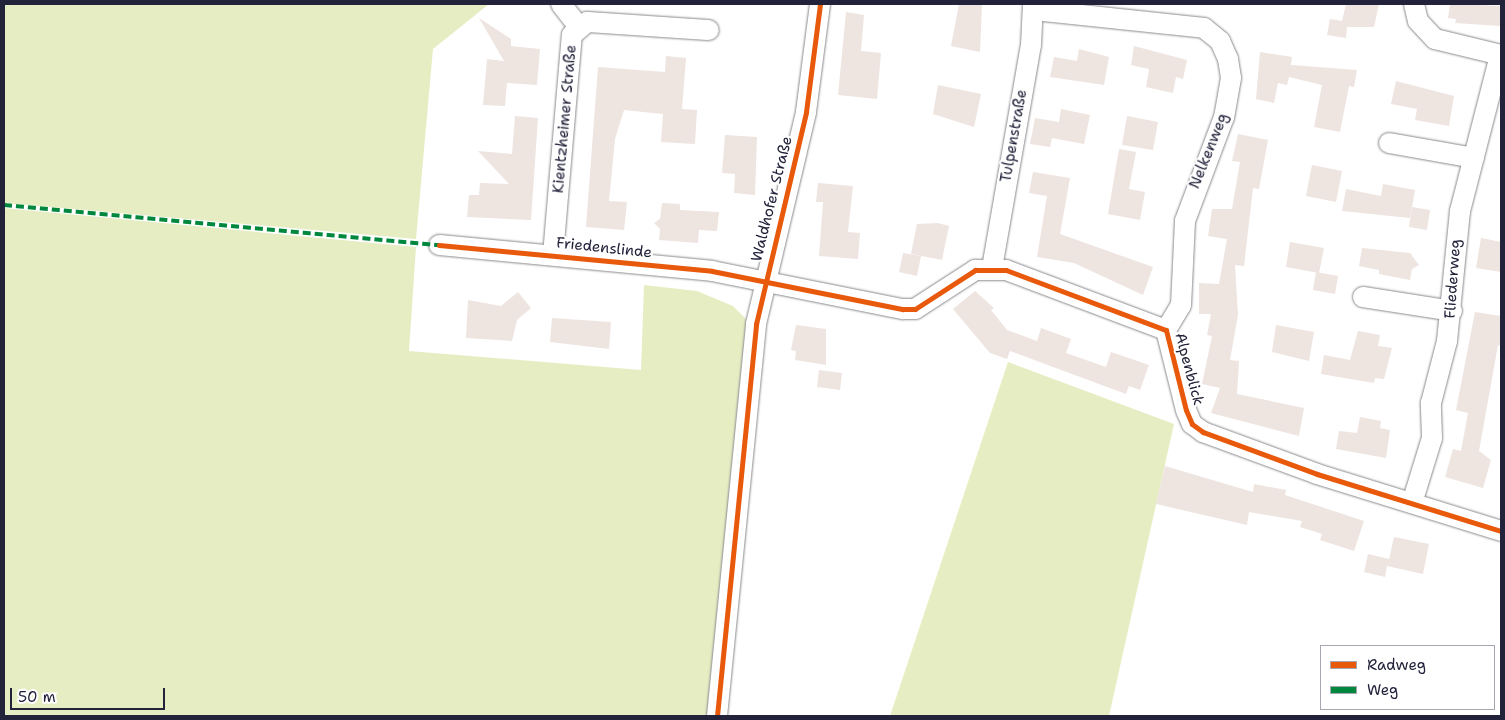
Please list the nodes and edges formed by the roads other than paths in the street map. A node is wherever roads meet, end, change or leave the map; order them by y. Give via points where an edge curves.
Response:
1 (561, 4) edge
2 (820, 4) edge
3 (1414, 4) edge
4 (1034, 7) edge
5 (579, 27) junction
6 (710, 30) dead end
7 (1500, 55) edge
8 (1389, 143) dead end
9 (1474, 158) junction
10 (439, 245) dead end
11 (553, 255) junction
12 (992, 268) junction
13 (765, 279) junction
14 (1363, 297) dead end
15 (1452, 312) junction
16 (1166, 330) junction
17 (1412, 503) junction
18 (1501, 531) edge
19 (717, 716) edge

1 - 5 street
2 - 13 street, Waldhofer Straße via 806,112
3 - 7 street via 1418,21 1434,40
4 - 12 street, Tulpenstraße
4 - 16 street, Nelkenweg via 1204,28 1220,41 1228,59 1231,78 1224,118 1184,221 1181,305
5 - 6 street, Kientzheimer Straße via 598,22
5 - 11 street, Kientzheimer Straße via 569,46
7 - 9 street, Fliederweg
8 - 9 street
9 - 15 street, Fliederweg via 1456,229
10 - 11 street, Friedenslinde
11 - 13 street, Friedenslinde
12 - 13 street via 964,274 914,309 892,308
12 - 16 street, Alpenblick
13 - 19 street, Waldhofer Straße via 756,324 731,548
14 - 15 street
15 - 17 street, Fliederweg via 1434,385 1429,451
16 - 17 street, Alpenblick via 1186,410 1192,424 1203,432
17 - 18 street, Alpenblick

